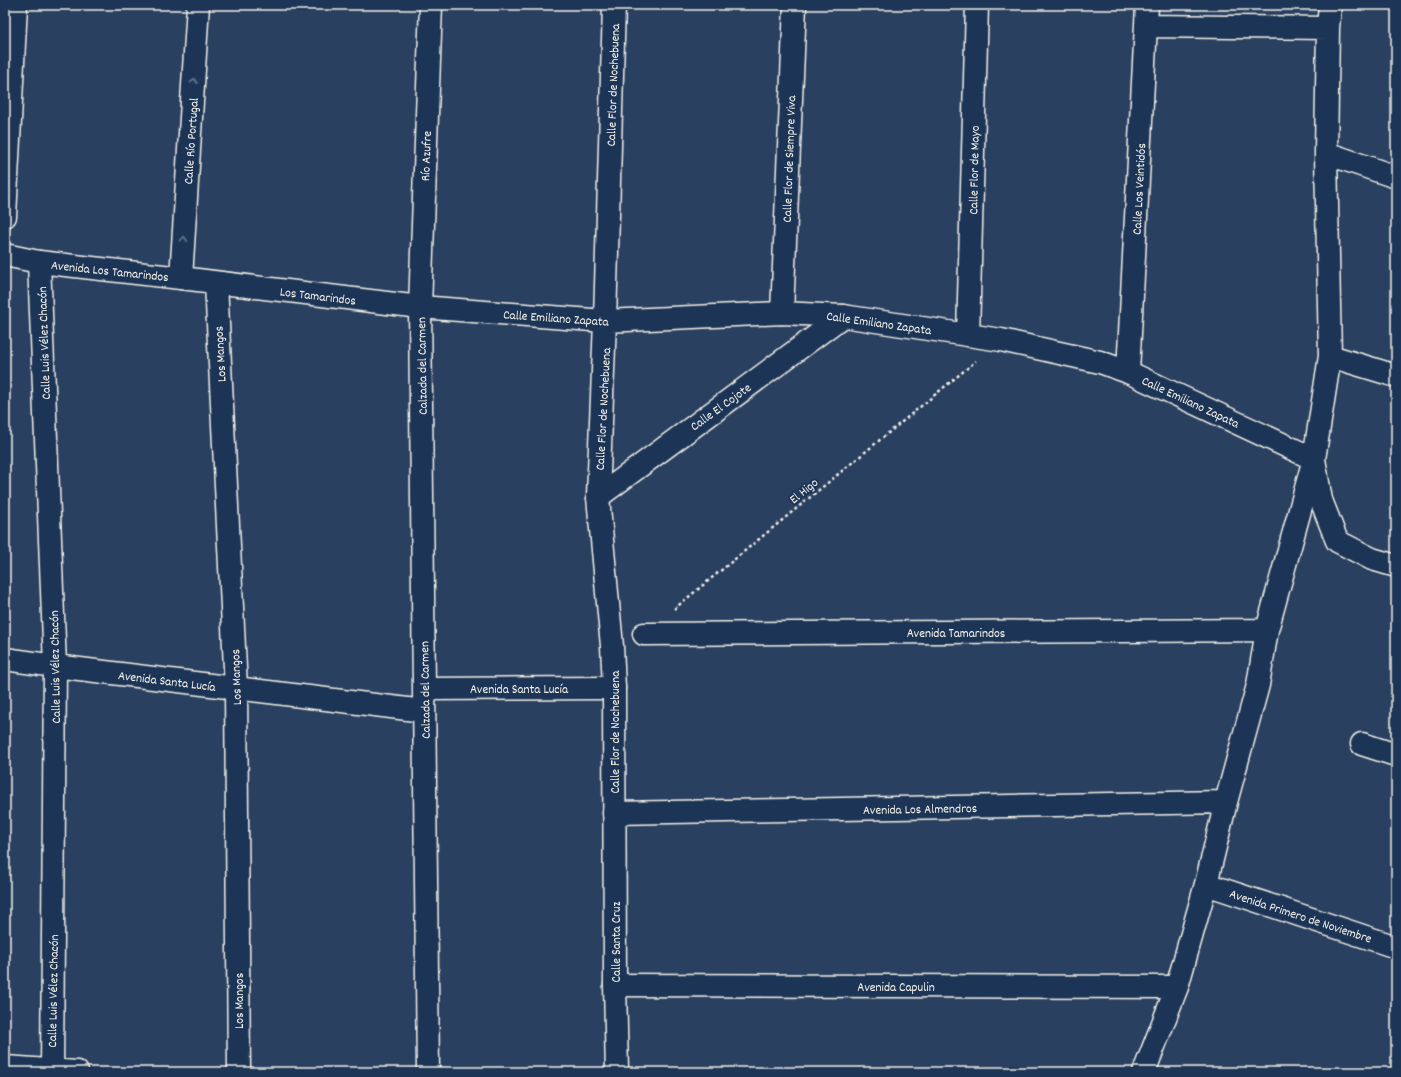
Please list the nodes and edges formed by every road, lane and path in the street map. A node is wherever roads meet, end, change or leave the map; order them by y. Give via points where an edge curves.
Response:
1 (16, 5) edge
2 (198, 5) edge
3 (430, 5) edge
4 (614, 5) edge
5 (795, 5) edge
6 (977, 5) edge
7 (1330, 5) edge
8 (1147, 15) edge
9 (1328, 28) junction
10 (1326, 154) junction
11 (1396, 177) edge
12 (5, 216) edge
13 (5, 256) edge
14 (39, 262) junction
15 (181, 278) junction
16 (216, 283) junction
17 (420, 307) junction
18 (782, 313) junction
19 (843, 316) junction
20 (605, 321) junction
21 (968, 335) junction
22 (1001, 340) junction
23 (1330, 356) junction
24 (1128, 372) junction
25 (1396, 376) edge
26 (1314, 459) junction
27 (598, 497) junction
28 (1396, 566) edge
29 (1267, 630) junction
30 (644, 634) joint
31 (5, 659) edge
32 (55, 666) junction
33 (236, 688) junction
34 (614, 688) junction
35 (424, 689) junction
36 (424, 711) junction
37 (1362, 744) dead end
38 (1396, 755) edge
39 (1226, 802) junction
40 (614, 813) junction
41 (1206, 884) junction
42 (1396, 947) edge
43 (615, 985) junction
44 (1177, 987) junction
45 (5, 1066) edge
46 (52, 1071) edge
47 (78, 1072) edge
48 (238, 1072) edge
49 (428, 1072) edge
50 (618, 1072) edge
51 (1145, 1072) edge

1 - 12 street
15 -> 2 street, Calle Río Portugal
3 - 17 street, Río Azufre
4 - 20 street, Calle Flor de Nochebuena
5 - 18 street, Calle Flor de Siempre Viva
6 - 21 street, Calle Flor de Mayo
7 - 9 street
8 - 9 street
8 - 24 street, Calle Los Veintidós
9 - 10 street
10 - 11 street
10 - 23 street
13 - 14 street, Avenida Los Tamarindos
14 - 15 street, Avenida Los Tamarindos
14 - 32 street, Calle Luis Vélez Chacón
15 - 16 street, Avenida Los Tamarindos
16 - 17 street, Los Tamarindos
16 - 33 street, Los Mangos
17 - 20 street, Calle Emiliano Zapata
17 - 35 street, Calzada del Carmen
18 - 19 street, Calle Emiliano Zapata
18 - 20 street, Calle Emiliano Zapata
19 - 21 street, Calle Emiliano Zapata
19 - 27 street, Calle El Cojote
20 - 27 street, Calle Flor de Nochebuena
21 - 22 street, Calle Emiliano Zapata
22 - 24 street, Calle Emiliano Zapata via 1100,362
22 - 30 path, El Higo
23 - 25 street
23 - 26 street
24 - 26 street, Calle Emiliano Zapata
26 - 28 street via 1321,500 1337,541 1372,559
26 - 29 street
27 - 34 street, Calle Flor de Nochebuena
29 - 30 street, Avenida Tamarindos
29 - 39 street via 1258,684
31 - 32 street, Avenida Santa Lucía
32 - 33 street, Avenida Santa Lucía
32 - 46 street, Calle Luis Vélez Chacón
33 - 36 street, Avenida Santa Lucía
33 - 48 street, Los Mangos
34 - 35 street, Avenida Santa Lucía
34 - 40 street, Calle Flor de Nochebuena
35 - 36 street, Calzada del Carmen
36 - 49 street, Calzada del Carmen
37 - 38 street
39 - 40 street, Avenida Los Almendros
39 - 41 street
40 - 43 street, Calle Santa Cruz
41 - 42 street, Avenida Primero de Noviembre
41 - 44 street
43 - 44 street, Avenida Capulin
43 - 50 street, Calle Santa Cruz
44 - 51 street
45 - 46 street
46 - 47 street

